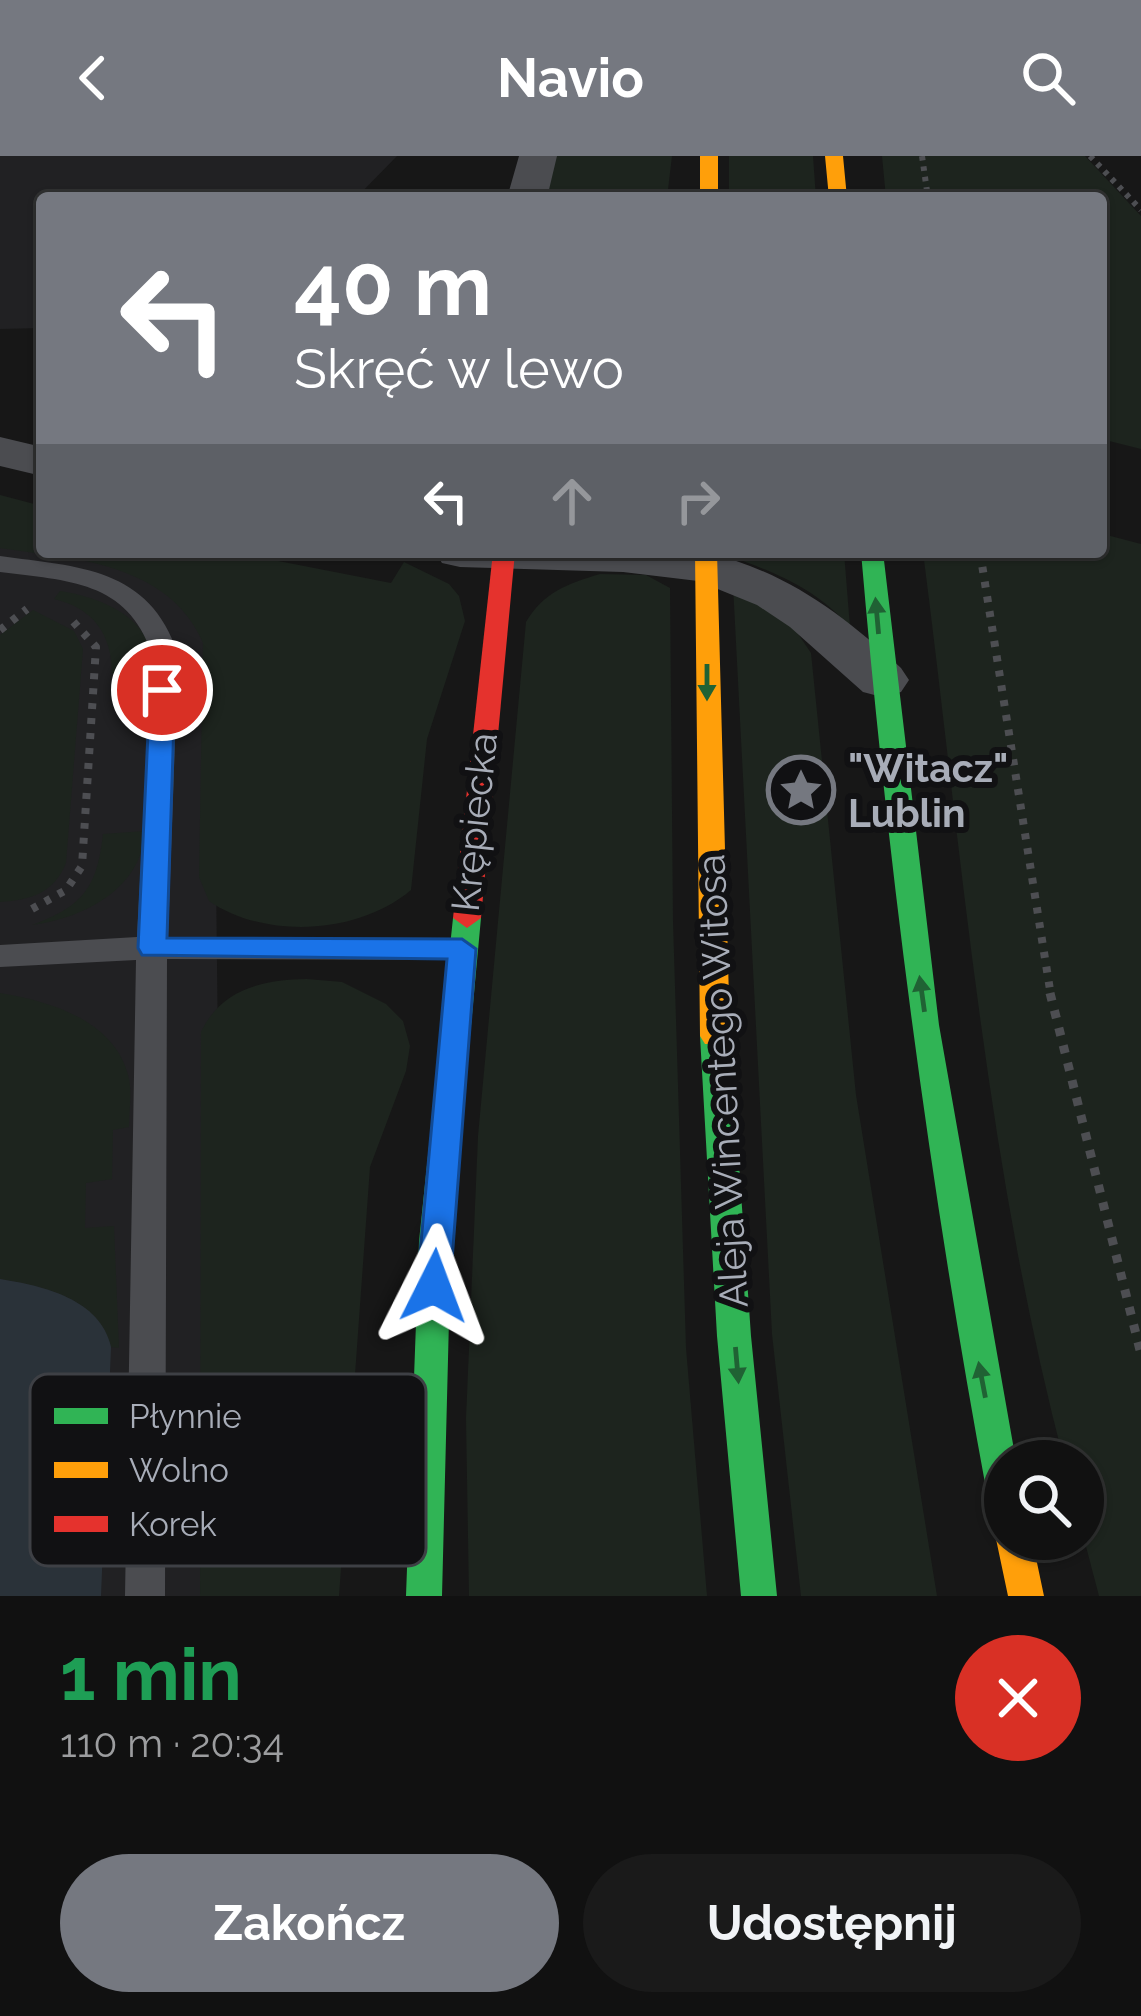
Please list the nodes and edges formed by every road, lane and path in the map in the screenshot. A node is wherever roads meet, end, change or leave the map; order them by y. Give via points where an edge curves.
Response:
1 (538, 156) edge
2 (709, 156) edge
3 (834, 156) edge
4 (922, 156) edge
5 (1090, 156) edge
6 (528, 192) edge
7 (709, 192) edge
8 (837, 192) edge
9 (927, 192) edge
10 (1141, 210) edge
11 (0, 451) edge
12 (36, 460) edge
13 (489, 558) edge
14 (872, 558) edge
15 (981, 558) edge
16 (706, 559) edge
17 (0, 564) edge
18 (66, 616) dead end
19 (882, 680) junction
20 (22, 913) dead end
21 (152, 948) junction
22 (462, 949) junction
23 (0, 956) edge
24 (1141, 1354) edge
25 (147, 1374) edge
26 (994, 1440) edge
27 (426, 1531) edge
28 (1018, 1560) edge
29 (145, 1566) edge
30 (425, 1566) edge
31 (145, 1596) edge
32 (424, 1596) edge
33 (759, 1596) edge
34 (1026, 1596) edge

1 - 6 street
2 - 7 main road
3 - 8 main road
4 - 9 path
5 - 10 path
11 - 12 street
13 - 22 main road, Krępiecka
19 -> 14 main road
15 - 24 path via 1048,983
16 - 19 street via 796,605
16 -> 33 main road, Aleja Wincentego Witosa via 717,1058
17 - 21 lane via 119,586 147,608 161,634
18 - 20 path via 96,646 82,866 66,890
26 -> 19 main road via 959,1259
21 - 22 lane
21 - 23 lane
21 - 25 lane
22 - 27 main road, Krępiecka via 435,1241
28 - 34 main road
29 - 31 lane
30 - 32 main road, Krępiecka

